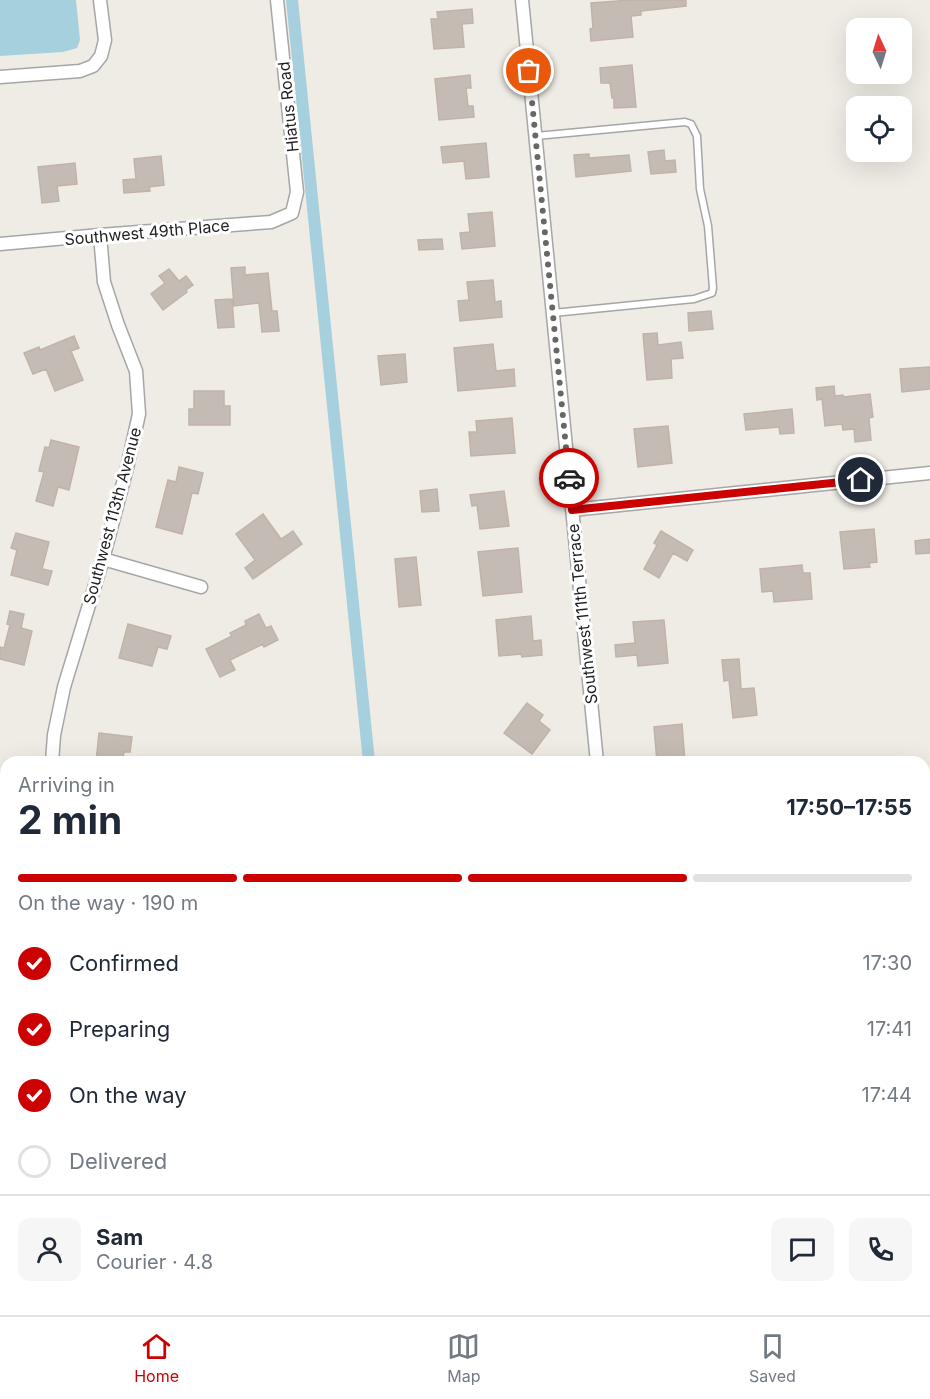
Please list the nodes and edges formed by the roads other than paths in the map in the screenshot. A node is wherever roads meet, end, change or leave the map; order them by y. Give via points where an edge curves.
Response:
1 (100, 0) edge
2 (277, 0) edge
3 (522, 0) edge
4 (0, 77) edge
5 (536, 136) junction
6 (292, 213) joint
7 (100, 235) junction
8 (0, 244) edge
9 (553, 313) junction
10 (930, 473) edge
11 (572, 510) junction
12 (103, 559) junction
13 (201, 587) dead end
14 (52, 756) edge
15 (596, 756) edge

1 - 4 street via 105,40 101,56 93,66 80,71
2 - 6 street, Hiatus Road via 297,192
3 - 5 street, Southwest 111th Terrace
5 - 9 street, Southwest 111th Terrace
5 - 9 lane via 691,124 697,136 700,189 708,226 712,293 694,299
6 - 7 street, Southwest 49th Place via 271,222
7 - 8 street, Southwest 49th Place
7 - 12 street, Southwest 113th Avenue via 104,282 136,371 139,414
9 - 11 street, Southwest 111th Terrace
10 - 11 street
11 - 15 street, Southwest 111th Terrace
12 - 13 street
12 - 14 street, Southwest 113th Avenue via 64,687

